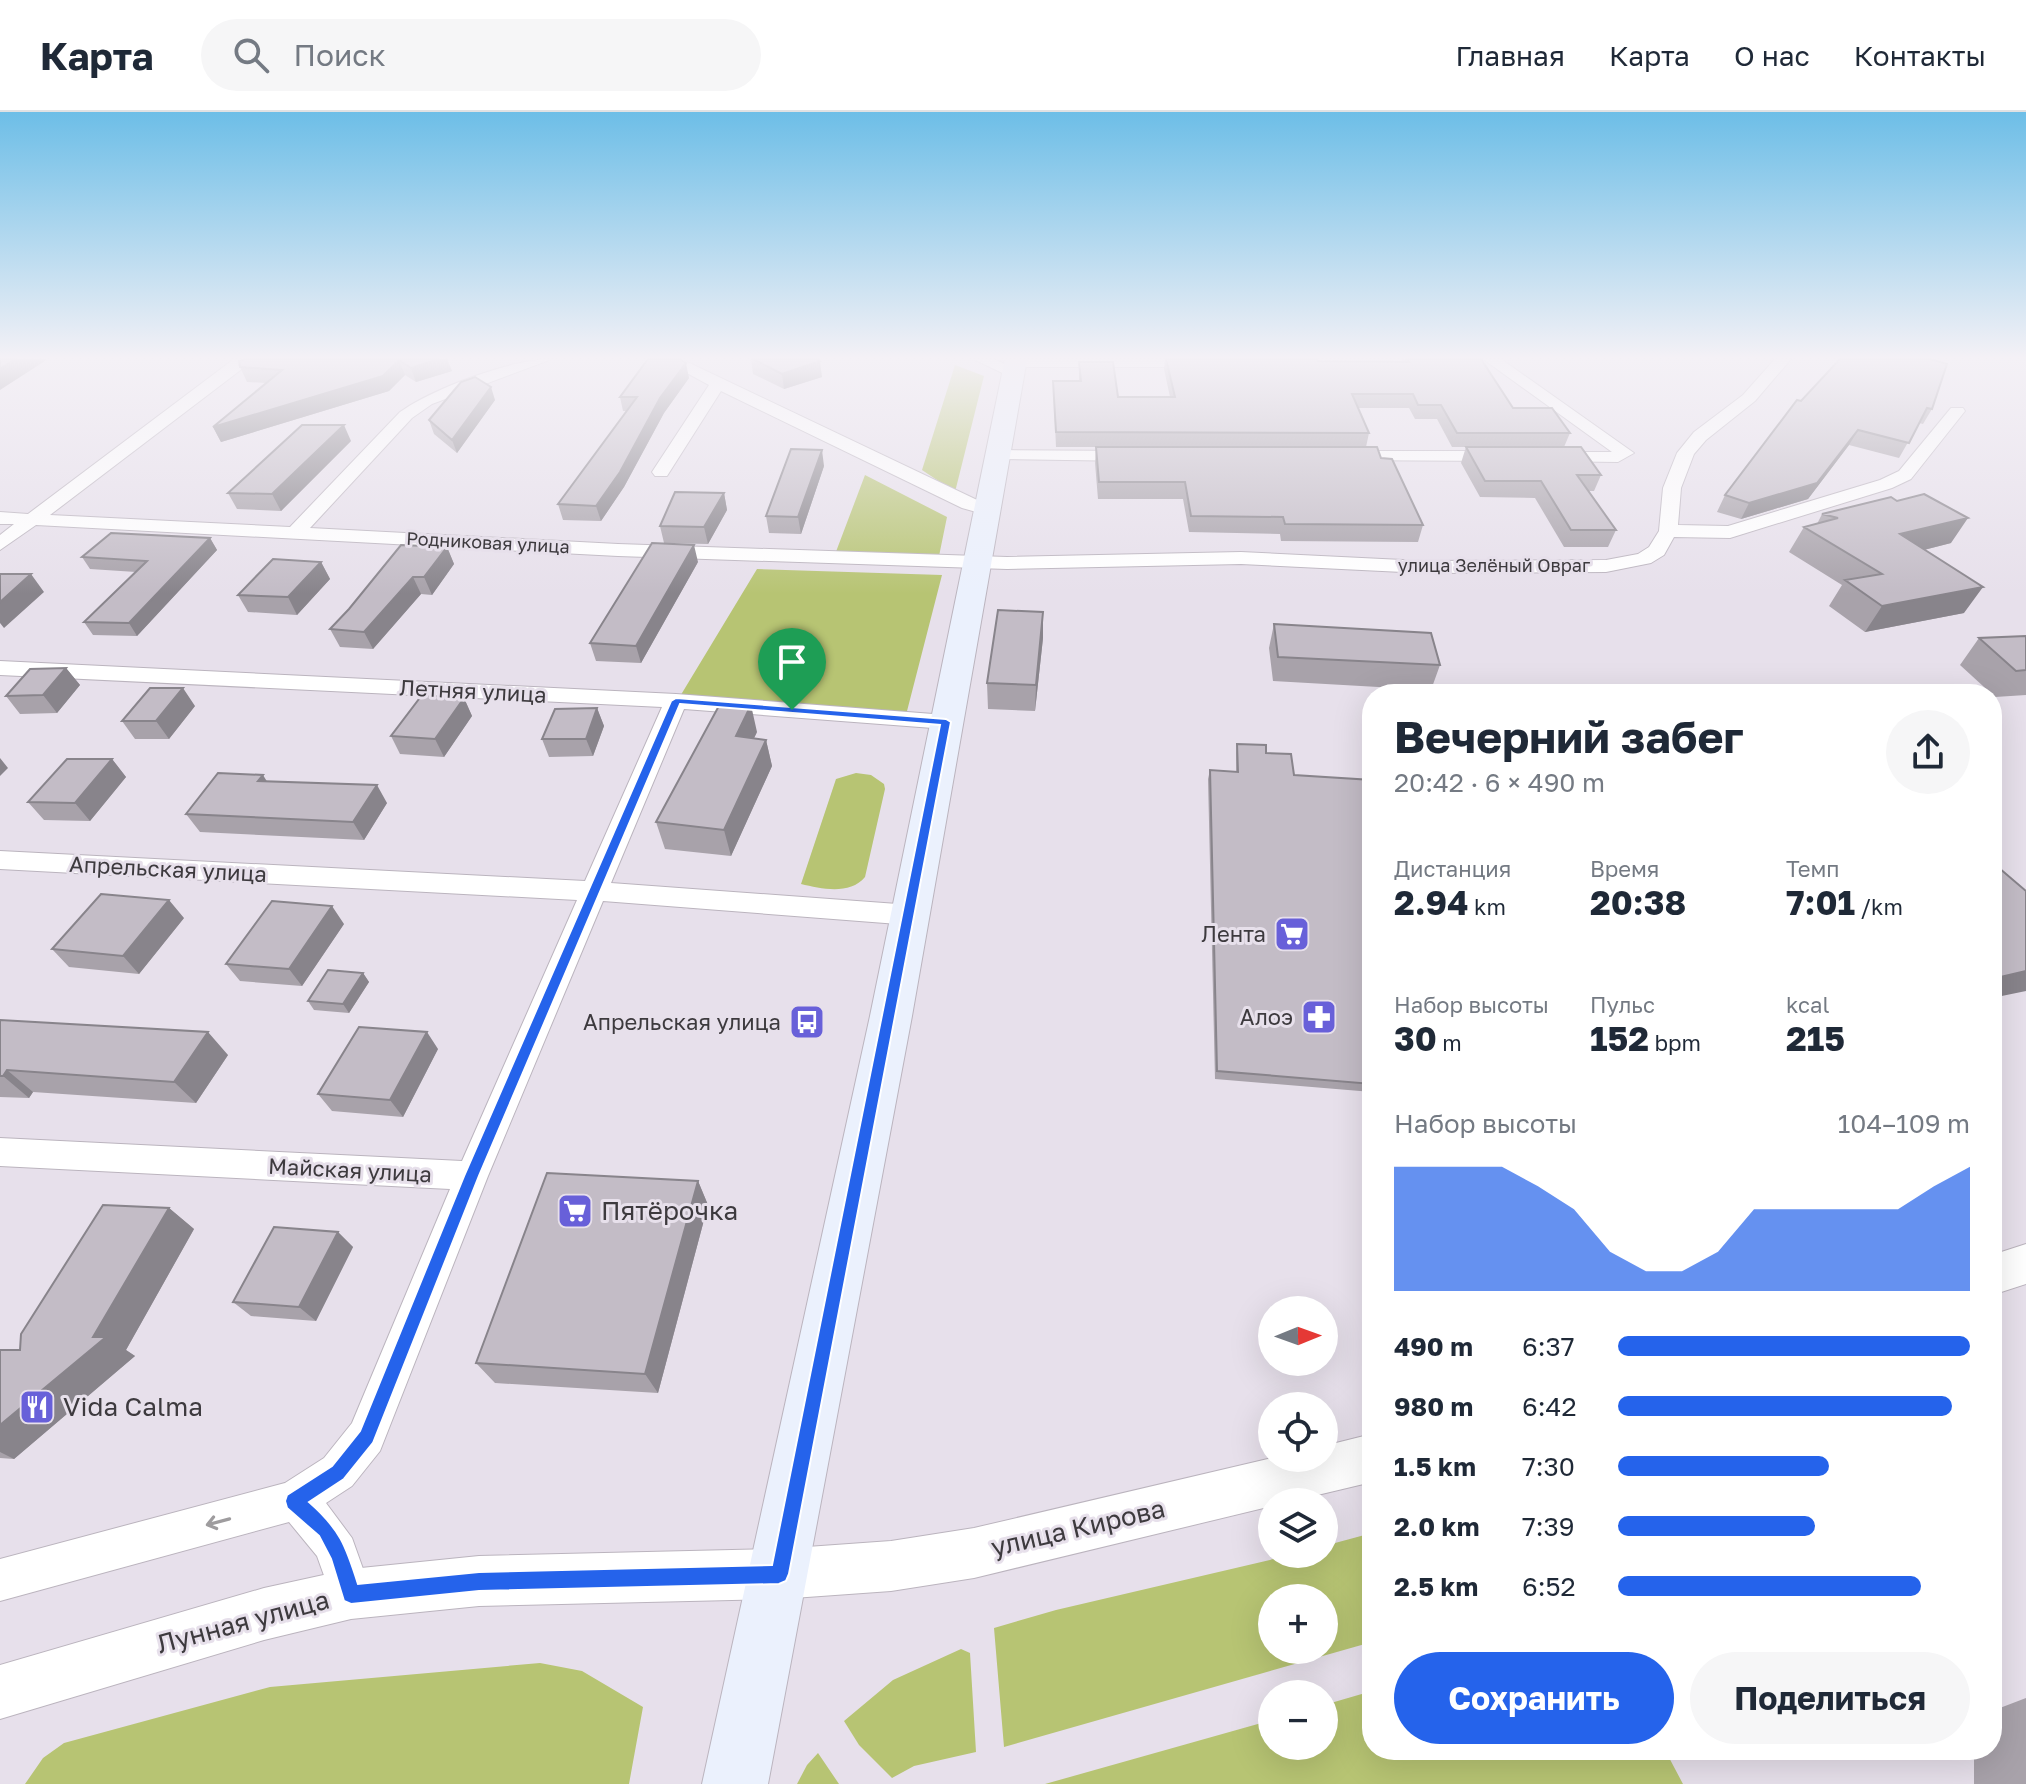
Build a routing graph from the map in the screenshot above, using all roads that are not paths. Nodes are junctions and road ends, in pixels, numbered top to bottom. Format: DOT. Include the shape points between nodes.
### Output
graph roads {
  1 [pos="141,437"];
  2 [pos="385,437"];
  3 [pos="684,437"];
  4 [pos="827,437"];
  5 [pos="1001,437"];
  6 [pos="1604,437"];
  7 [pos="1699,437"];
  8 [pos="1936,437"];
  9 [pos="998,455"];
  10 [pos="1154,456"];
  11 [pos="1327,456"];
  12 [pos="661,472"];
  13 [pos="987,509"];
  14 [pos="0,518"];
  15 [pos="31,520"];
  16 [pos="1668,531"];
  17 [pos="295,533"];
  18 [pos="0,544"];
  19 [pos="976,562"];
  20 [pos="0,668"];
  21 [pos="676,701"];
  22 [pos="946,722"];
  23 [pos="0,860"];
  24 [pos="595,891"];
  25 [pos="911,915"];
  26 [pos="0,1152"];
  27 [pos="472,1176"];
  28 [pos="2026,1264"];
  29 [pos="2002,1272"];
  30 [pos="1362,1460"];
  31 [pos="294,1501"];
  32 [pos="779,1574"];
  33 [pos="0,1580"];
  34 [pos="351,1594"];
  35 [pos="0,1692"];
  36 [pos="735,1784"];
  1 -- 15 [label="street"];
  2 -- 17 [label="street"];
  3 -- 12 [label="street"];
  4 -- 13 [label="street"];
  5 -- 9 [label="main road"];
  6 -- 11 [label="street" via="1625,455"];
  7 -- 16 [label="street" via="1686,453 1672,488"];
  8 -- 16 [label="street" via="1905,475 1886,484 1730,532"];
  9 -- 10 [label="street"];
  9 -- 13 [label="main road"];
  13 -- 19 [label="main road"];
  14 -- 15 [label="street, Родниковая улица"];
  15 -- 17 [label="street, Родниковая улица"];
  15 -- 18 [label="street"];
  16 -- 19 [label="street, улица Зелёный Овраг" via="1657,551 1644,559 1590,567 1241,558"];
  17 -- 19 [label="street, Родниковая улица"];
  19 -- 22 [label="main road"];
  20 -- 21 [label="street, Летняя улица"];
  21 -- 22 [label="street, Летняя улица"];
  21 -- 24 [label="street"];
  22 -- 25 [label="main road"];
  23 -- 24 [label="street, Апрельская улица"];
  24 -- 25 [label="street, Апрельская улица"];
  24 -- 27 [label="street"];
  25 -- 32 [label="main road"];
  26 -- 27 [label="street, Майская улица"];
  27 -- 31 [label="street" via="366,1437 338,1472"];
  28 -- 29 [label="street"];
  30 -- 32 [label="street, улица Кирова" via="974,1553 891,1566"];
  31 -- 33 [label="street, one-way"];
  31 -- 34 [label="street" via="326,1529"];
  32 -- 34 [label="street, Лунная улица" via="494,1580"];
  32 -- 36 [label="main road"];
  34 -- 35 [label="street, Лунная улица" via="264,1614"];
}
